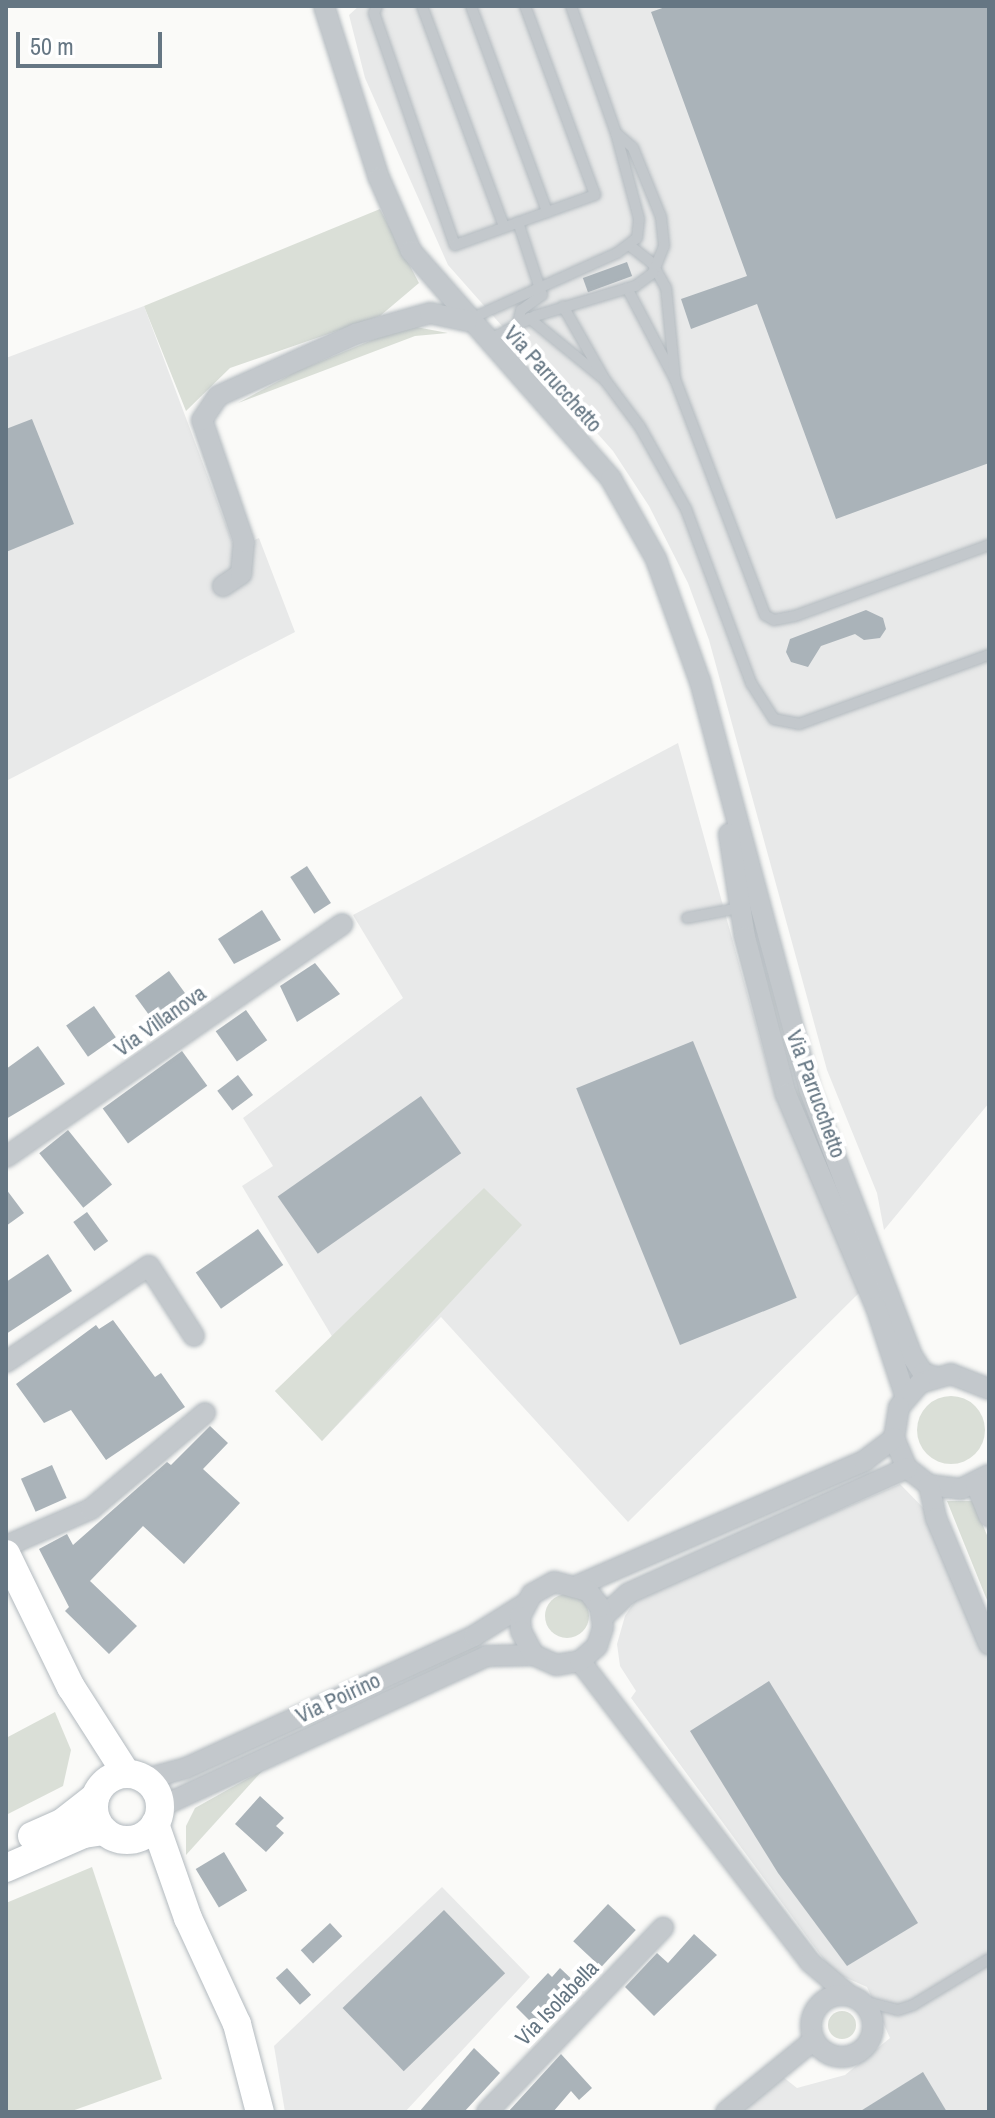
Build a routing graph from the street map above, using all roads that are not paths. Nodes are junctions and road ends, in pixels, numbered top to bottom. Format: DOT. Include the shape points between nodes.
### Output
graph roads {
  1 [pos="324,6"];
  2 [pos="377,6"];
  3 [pos="422,6"];
  4 [pos="471,6"];
  5 [pos="525,6"];
  6 [pos="571,6"];
  7 [pos="616,133"];
  8 [pos="547,212"];
  9 [pos="518,222"];
  10 [pos="504,227"];
  11 [pos="630,246"];
  12 [pos="655,269"];
  13 [pos="540,285"];
  14 [pos="627,288"];
  15 [pos="563,306"];
  16 [pos="467,321"];
  17 [pos="524,321"];
  18 [pos="486,341"];
  19 [pos="675,379"];
  20 [pos="605,380"];
  21 [pos="989,545"];
  22 [pos="223,586"];
  23 [pos="989,655"];
  24 [pos="726,794"];
  25 [pos="741,907"];
  26 [pos="687,918"];
  27 [pos="342,924"];
  28 [pos="787,1008"];
  29 [pos="6,1157"];
  30 [pos="194,1336"];
  31 [pos="6,1362"];
  32 [pos="935,1377"];
  33 [pos="989,1389"];
  34 [pos="906,1398"];
  35 [pos="205,1413"];
  36 [pos="894,1438"];
  37 [pos="907,1468"];
  38 [pos="982,1480"];
  39 [pos="929,1485"];
  40 [pos="989,1516"];
  41 [pos="6,1546"];
  42 [pos="6,1554"];
  43 [pos="579,1585"];
  44 [pos="525,1604"];
  45 [pos="603,1617"];
  46 [pos="989,1644"];
  47 [pos="534,1655"];
  48 [pos="580,1661"];
  49 [pos="71,1687"];
  50 [pos="136,1776"];
  51 [pos="97,1792"];
  52 [pos="158,1815"];
  53 [pos="117,1835"];
  54 [pos="6,1847"];
  55 [pos="6,1868"];
  56 [pos="188,1918"];
  57 [pos="663,1928"];
  58 [pos="989,1959"];
  59 [pos="810,1962"];
  60 [pos="855,1998"];
  61 [pos="815,2010"];
  62 [pos="814,2040"];
  63 [pos="260,2112"];
  64 [pos="487,2112"];
  65 [pos="726,2112"];
  1 -- 16 [label="street, Via Parrucchetto" via="379,178 411,251"];
  2 -- 10 [label="lane" via="374,13 455,245"];
  3 -- 10 [label="lane"];
  4 -- 8 [label="lane"];
  5 -- 8 [label="lane" via="595,195"];
  6 -- 7 [label="lane"];
  7 -- 11 [label="lane" via="639,219 637,238"];
  7 -- 12 [label="lane" via="633,148 661,217 664,246"];
  8 -- 9 [label="lane"];
  9 -- 10 [label="lane"];
  9 -- 13 [label="lane"];
  11 -- 12 [label="lane"];
  11 -- 13 [label="lane"];
  12 -- 14 [label="lane" via="647,280"];
  12 -- 19 [label="lane" via="671,309"];
  13 -- 16 [label="lane"];
  13 -- 17 [label="lane" via="540,300 521,310"];
  14 -- 15 [label="lane"];
  14 -- 19 [label="lane"];
  15 -- 17 [label="lane"];
  15 -- 20 [label="lane"];
  16 -- 18 [label="street, Via Parrucchetto"];
  16 -- 22 [label="street" via="430,313 355,334 218,396 202,420 244,542 241,574"];
  17 -- 18 [label="lane"];
  17 -- 20 [label="lane"];
  18 -- 24 [label="street, Via Parrucchetto" via="611,479 631,510 683,628"];
  19 -- 21 [label="lane" via="765,615 774,620"];
  20 -- 23 [label="lane" via="640,427 686,509 751,683 774,719 799,724"];
  24 -- 25 [label="street, Via Parrucchetto"];
  24 -- 28 [label="street, Via Parrucchetto"];
  25 -- 26 [label="lane"];
  25 -- 28 [label="lane" via="752,909 777,992"];
  25 -- 34 [label="street, Via Parrucchetto" via="786,1094 876,1307"];
  27 -- 29 [label="street, Via Villanova"];
  28 -- 32 [label="street, Via Parrucchetto" via="809,1089 870,1255 918,1368"];
  30 -- 31 [label="street" via="149,1266"];
  32 -- 33 [label="street" via="967,1376"];
  32 -- 34 [label="street"];
  34 -- 36 [label="street"];
  35 -- 41 [label="street" via="91,1509"];
  36 -- 37 [label="street"];
  36 -- 43 [label="street" via="864,1461"];
  37 -- 39 [label="street"];
  37 -- 45 [label="street" via="629,1593"];
  38 -- 39 [label="street" via="945,1489"];
  38 -- 40 [label="street"];
  39 -- 46 [label="street" via="936,1518"];
  42 -- 49 [label="main road"];
  43 -- 44 [label="street" via="554,1582"];
  43 -- 45 [label="street" via="595,1598"];
  44 -- 47 [label="street" via="521,1631"];
  44 -- 50 [label="street, Via Poirino" via="474,1636 186,1768"];
  45 -- 48 [label="street" via="597,1646"];
  47 -- 48 [label="street" via="556,1665"];
  47 -- 52 [label="street, Via Poirino" via="487,1656"];
  48 -- 59 [label="street"];
  49 -- 50 [label="main road"];
  49 -- 51 [label="main road"];
  50 -- 51 [label="main road"];
  50 -- 52 [label="main road"];
  51 -- 53 [label="main road" via="95,1815"];
  51 -- 54 [label="main road" via="63,1822"];
  52 -- 53 [label="main road"];
  52 -- 56 [label="main road"];
  53 -- 55 [label="main road" via="84,1834"];
  53 -- 56 [label="main road"];
  56 -- 63 [label="main road" via="237,2024"];
  57 -- 64 [label="street, Via Isolabella"];
  58 -- 60 [label="lane" via="898,2010"];
  59 -- 60 [label="street"];
  59 -- 61 [label="street"];
  60 -- 61 [label="street" via="831,1997"];
  60 -- 62 [label="street" via="873,2026 866,2045 839,2057"];
  61 -- 62 [label="street"];
  62 -- 65 [label="street"];
}
